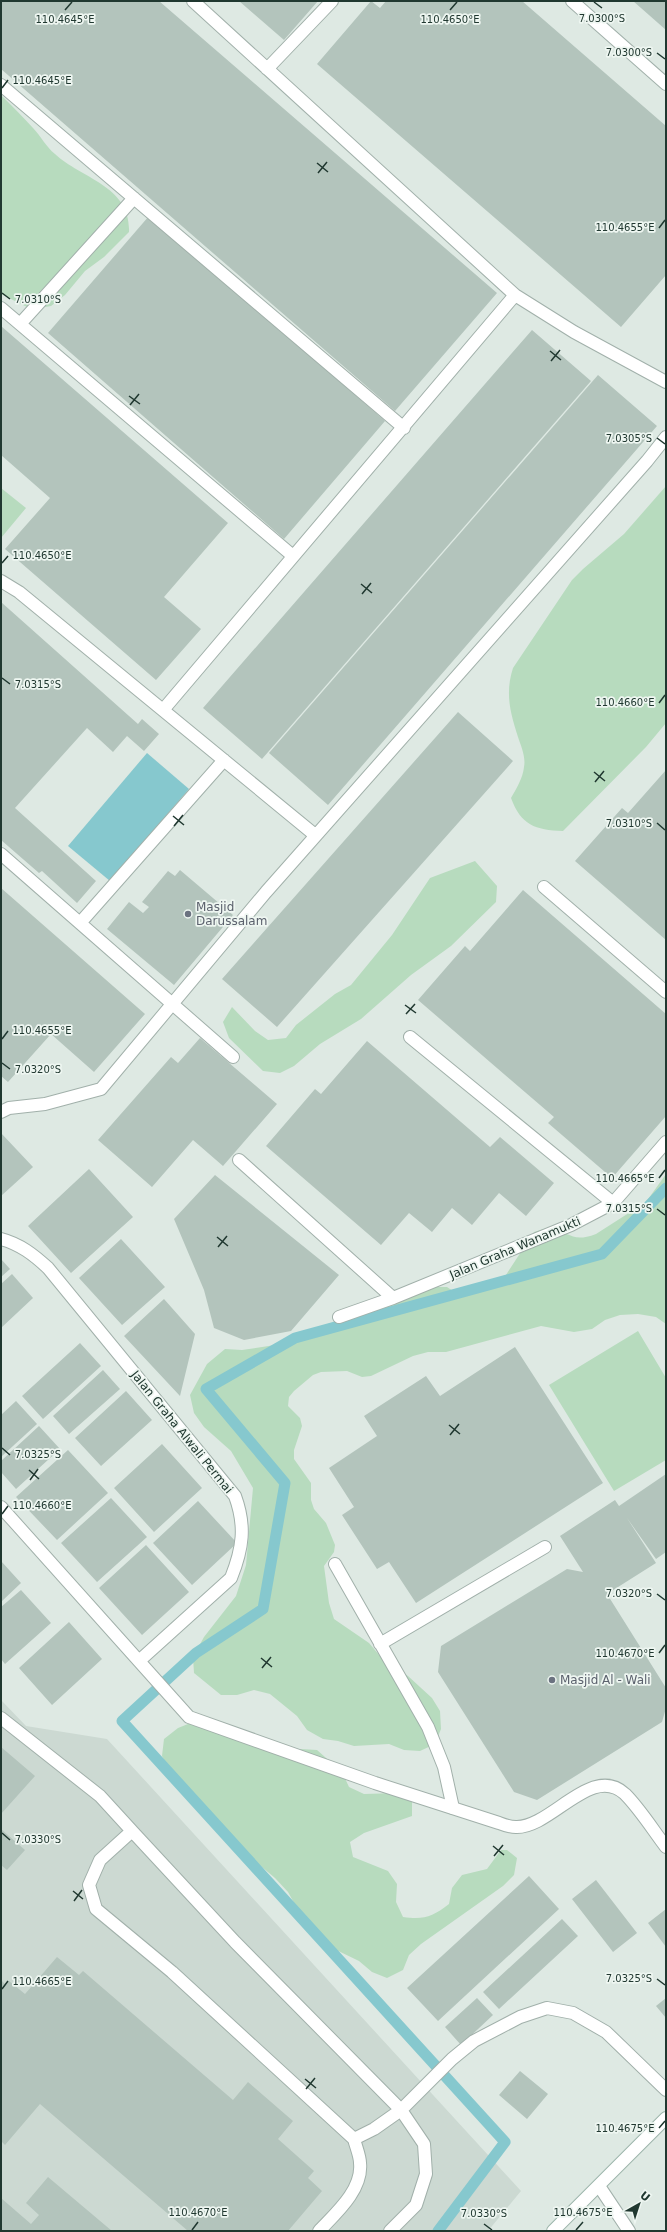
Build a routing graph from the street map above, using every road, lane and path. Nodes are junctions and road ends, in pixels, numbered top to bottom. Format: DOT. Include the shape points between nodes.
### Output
graph roads {
  1 [pos="193,1"];
  2 [pos="332,1"];
  3 [pos="572,1"];
  4 [pos="267,69"];
  5 [pos="666,84"];
  6 [pos="1,85"];
  7 [pos="134,198"];
  8 [pos="515,295"];
  9 [pos="1,308"];
  10 [pos="20,324"];
  11 [pos="666,382"];
  12 [pos="404,428"];
  13 [pos="666,437"];
  14 [pos="293,556"];
  15 [pos="1,581"];
  16 [pos="163,710"];
  17 [pos="224,760"];
  18 [pos="315,835"];
  19 [pos="1,854"];
  20 [pos="544,887"];
  21 [pos="80,924"];
  22 [pos="666,992"];
  23 [pos="171,1004"];
  24 [pos="410,1037"];
  25 [pos="233,1057"];
  26 [pos="1,1112"];
  27 [pos="666,1142"];
  28 [pos="239,1160"];
  29 [pos="613,1203"];
  30 [pos="1,1239"];
  31 [pos="393,1298"];
  32 [pos="339,1317"];
  33 [pos="1,1507"];
  34 [pos="545,1547"];
  35 [pos="335,1564"];
  36 [pos="380,1644"];
  37 [pos="139,1661"];
  38 [pos="1,1718"];
  39 [pos="453,1808"];
  40 [pos="132,1831"];
  41 [pos="666,1847"];
  42 [pos="666,2090"];
  43 [pos="401,2110"];
  44 [pos="666,2118"];
  45 [pos="354,2139"];
  46 [pos="599,2186"];
  47 [pos="319,2231"];
  48 [pos="390,2231"];
  49 [pos="553,2231"];
  50 [pos="629,2231"];
  1 -- 4 [label="street"];
  2 -- 4 [label="street"];
  3 -- 5 [label="street"];
  4 -- 8 [label="street"];
  6 -- 7 [label="street"];
  7 -- 10 [label="street"];
  7 -- 12 [label="street"];
  8 -- 11 [label="street" via="574,332"];
  8 -- 12 [label="street"];
  9 -- 10 [label="street"];
  10 -- 14 [label="street"];
  12 -- 14 [label="street"];
  13 -- 18 [label="street"];
  14 -- 16 [label="street"];
  15 -- 16 [label="street" via="19,592"];
  16 -- 17 [label="street"];
  17 -- 18 [label="street"];
  17 -- 21 [label="street"];
  18 -- 23 [label="street"];
  19 -- 21 [label="street"];
  20 -- 22 [label="street"];
  21 -- 23 [label="street"];
  23 -- 25 [label="street"];
  23 -- 26 [label="street" via="101,1089 45,1104 8,1108"];
  24 -- 29 [label="street"];
  27 -- 29 [label="street, Jalan Graha Wanamukti"];
  28 -- 31 [label="street"];
  29 -- 31 [label="street, Jalan Graha Wanamukti" via="571,1225"];
  30 -- 37 [label="street, Jalan Graha Alwali Permai" via="13,1242 33,1254 48,1268 234,1496 241,1514 242,1536 238,1560 231,1578"];
  31 -- 32 [label="street, Jalan Graha Wanamukti"];
  33 -- 37 [label="street"];
  34 -- 36 [label="street"];
  35 -- 36 [label="street"];
  36 -- 39 [label="street" via="428,1727 444,1767"];
  37 -- 39 [label="street" via="189,1717"];
  38 -- 40 [label="street" via="100,1796"];
  39 -- 41 [label="street" via="517,1828 534,1823 596,1786 610,1785 624,1794"];
  40 -- 43 [label="street" via="235,1942"];
  40 -- 45 [label="street" via="100,1860 89,1885 96,1909 172,1972"];
  42 -- 43 [label="street" via="606,2032 573,2013 547,2008 495,2028 474,2040"];
  43 -- 45 [label="street"];
  43 -- 48 [label="street" via="424,2144 426,2174 416,2205"];
  44 -- 46 [label="street"];
  45 -- 47 [label="street" via="361,2164 357,2184 341,2208"];
  46 -- 49 [label="street"];
  46 -- 50 [label="street"];
}
